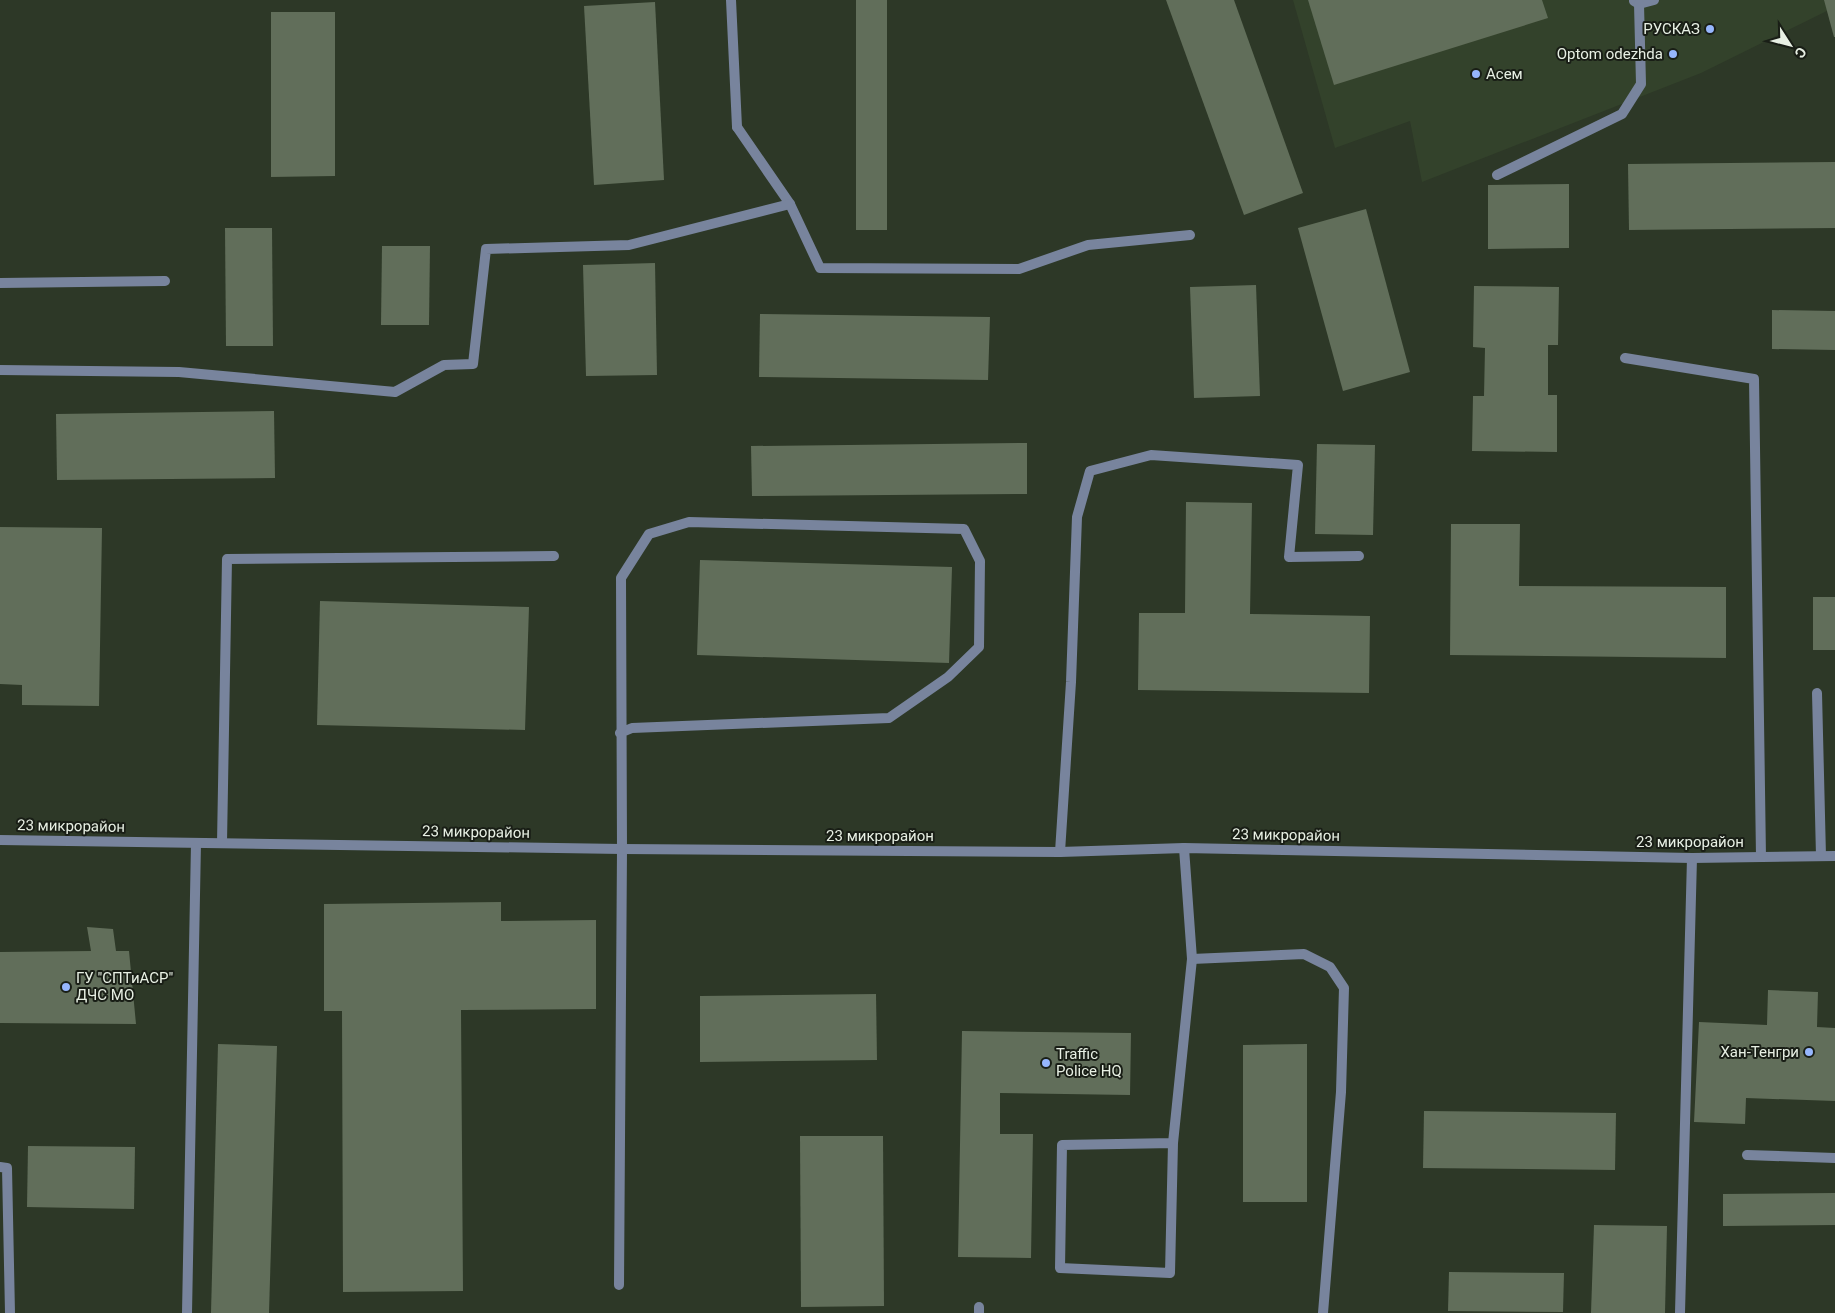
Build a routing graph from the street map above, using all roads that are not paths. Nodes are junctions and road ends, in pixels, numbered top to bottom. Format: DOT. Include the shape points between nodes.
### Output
graph roads {
  1 [pos="731,0"];
  2 [pos="1654,0"];
  3 [pos="1636,2"];
  4 [pos="1497,176"];
  5 [pos="790,204"];
  6 [pos="1190,235"];
  7 [pos="165,281"];
  8 [pos="0,283"];
  9 [pos="1625,358"];
  10 [pos="0,370"];
  11 [pos="554,556"];
  12 [pos="1359,556"];
  13 [pos="1818,693"];
  14 [pos="620,733"];
  15 [pos="0,840"];
  16 [pos="196,843"];
  17 [pos="222,843"];
  18 [pos="1184,848"];
  19 [pos="622,849"];
  20 [pos="1060,852"];
  21 [pos="1821,856"];
  22 [pos="1835,856"];
  23 [pos="1761,857"];
  24 [pos="1692,858"];
  25 [pos="1192,959"];
  26 [pos="1173,1143"];
  27 [pos="1747,1155"];
  28 [pos="1835,1158"];
  29 [pos="0,1167"];
  30 [pos="619,1285"];
  31 [pos="10,1313"];
  32 [pos="187,1313"];
  33 [pos="1323,1313"];
  34 [pos="1680,1313"];
  1 -- 5 [label="street" via="737,127"];
  2 -- 3 [label="street"];
  3 -- 4 [label="street" via="1640,84 1622,114"];
  5 -- 6 [label="street" via="820,268 1019,269 1088,245"];
  5 -- 10 [label="street" via="629,245 486,250 473,364 444,365 396,392 179,372"];
  7 -- 8 [label="street"];
  9 -- 23 [label="street" via="1754,379"];
  11 -- 17 [label="street" via="227,560"];
  12 -- 20 [label="street" via="1289,557 1298,466 1151,455 1090,471 1078,518"];
  13 -- 21 [label="street"];
  14 -- 14 [label="street" via="632,728 889,718 948,677 979,647 980,561 964,530 690,522 649,534 621,578"];
  14 -- 19 [label="street"];
  15 -- 16 [label="street, 23 микрорайон"];
  16 -- 17 [label="street, 23 микрорайон"];
  16 -- 32 [label="street"];
  17 -- 19 [label="street, 23 микрорайон"];
  18 -- 20 [label="street, 23 микрорайон"];
  18 -- 24 [label="street, 23 микрорайон"];
  18 -- 25 [label="street"];
  19 -- 20 [label="street, 23 микрорайон"];
  19 -- 30 [label="street"];
  21 -- 22 [label="street, 23 микрорайон"];
  21 -- 23 [label="street, 23 микрорайон"];
  23 -- 24 [label="street, 23 микрорайон"];
  24 -- 34 [label="street"];
  25 -- 26 [label="street"];
  25 -- 33 [label="street" via="1304,954 1330,967 1344,988 1341,1092"];
  26 -- 26 [label="street" via="1170,1273 1060,1268 1062,1145"];
  27 -- 28 [label="street"];
  29 -- 31 [label="street" via="7,1168"];
}
